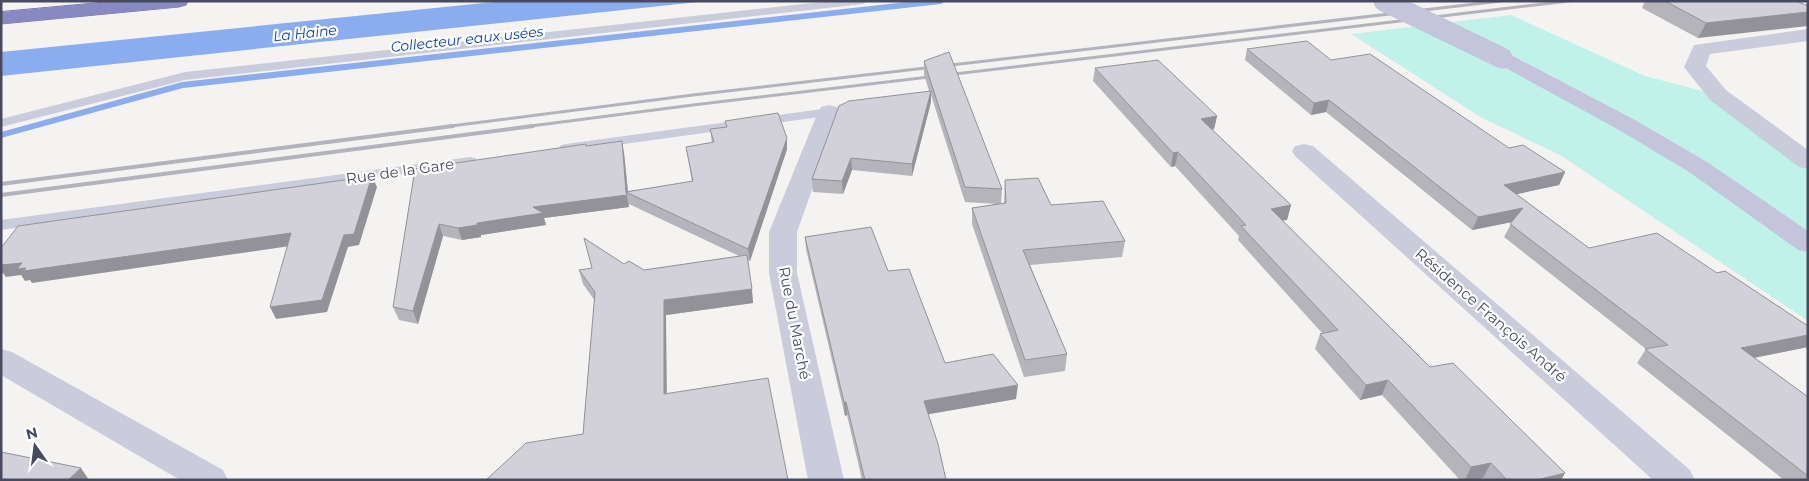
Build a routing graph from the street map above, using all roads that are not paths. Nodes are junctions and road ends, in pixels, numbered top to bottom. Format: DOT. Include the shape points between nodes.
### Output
graph roads {
  1 [pos="179,1"];
  2 [pos="863,1"];
  3 [pos="1384,1"];
  4 [pos="1,18"];
  5 [pos="1808,35"];
  6 [pos="829,112"];
  7 [pos="1,122"];
  8 [pos="553,150"];
  9 [pos="1304,151"];
  10 [pos="484,160"];
  11 [pos="1808,162"];
  12 [pos="1,225"];
  13 [pos="1808,244"];
  14 [pos="1,360"];
  15 [pos="210,480"];
  16 [pos="826,480"];
  17 [pos="1677,480"];
  1 -- 4 [label="highway"];
  2 -- 7 [label="lane" via="185,76"];
  3 -- 13 [label="street, bridge" via="1502,58 1627,125 1698,167"];
  5 -- 11 [label="street" via="1702,49 1695,68 1718,95"];
  6 -- 8 [label="lane"];
  6 -- 16 [label="street, Rue du Marché" via="783,232 783,273"];
  9 -- 17 [label="street, Résidence François André"];
  10 -- 12 [label="lane, Rue de la Gare"];
  14 -- 15 [label="street"];
}
